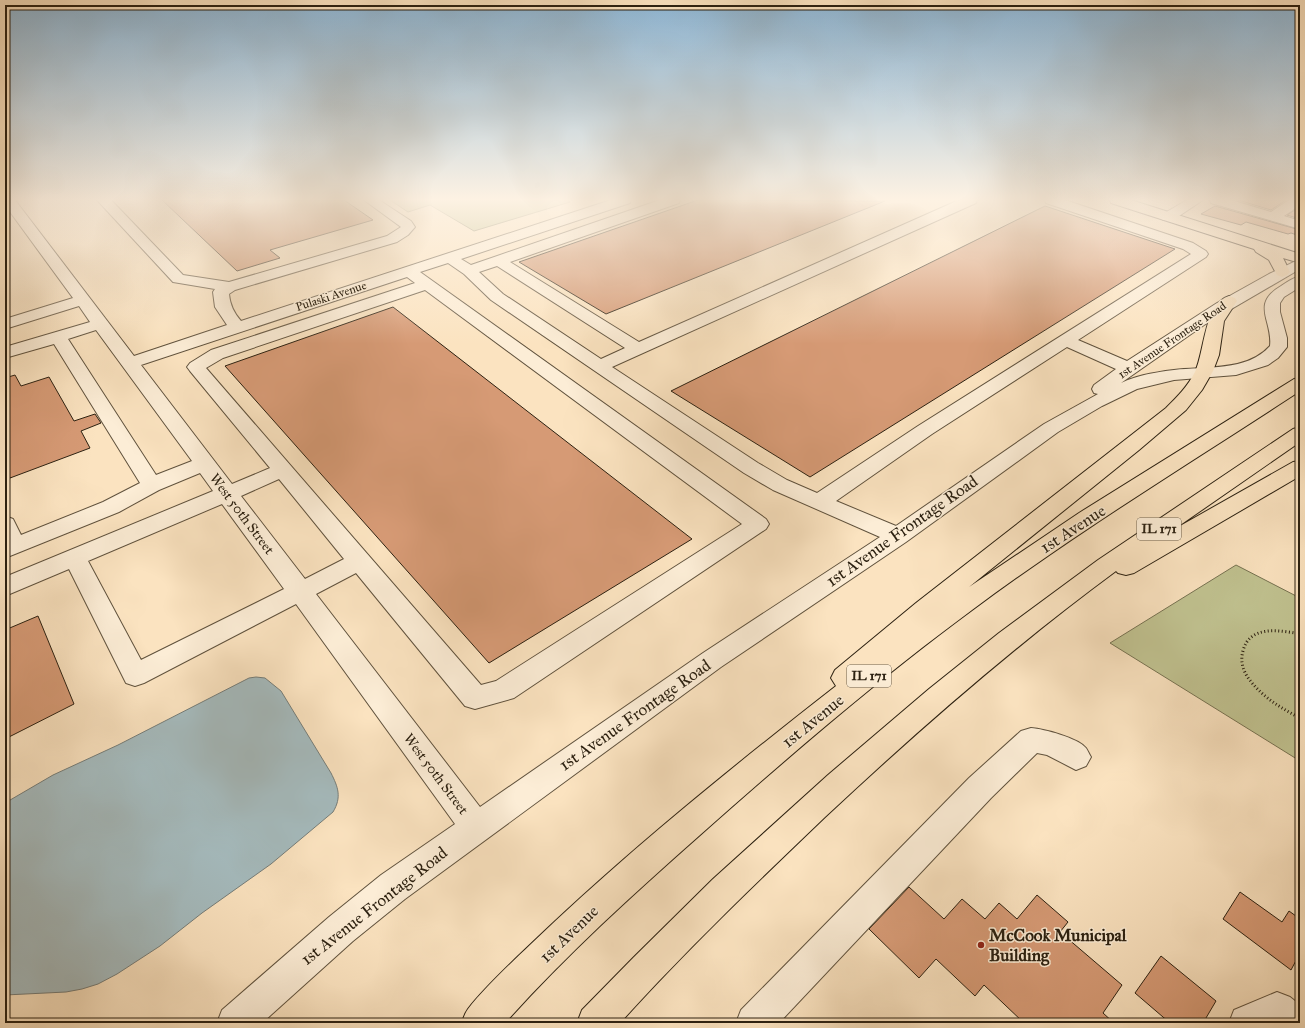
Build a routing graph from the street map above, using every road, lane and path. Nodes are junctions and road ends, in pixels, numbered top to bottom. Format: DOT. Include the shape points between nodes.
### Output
graph roads {
  1 [pos="42,248"];
  2 [pos="149,248"];
  3 [pos="362,248"];
  4 [pos="480,248"];
  5 [pos="536,248"];
  6 [pos="864,248"];
  7 [pos="1191,248"];
  8 [pos="1259,248"];
  9 [pos="1265,248"];
  10 [pos="450,258"];
  11 [pos="1300,259"];
  12 [pos="499,261"];
  13 [pos="1300,263"];
  14 [pos="409,271"];
  15 [pos="469,271"];
  16 [pos="1282,272"];
  17 [pos="1300,281"];
  18 [pos="427,284"];
  19 [pos="230,287"];
  20 [pos="82,300"];
  21 [pos="1229,301"];
  22 [pos="5,324"];
  23 [pos="100,324"];
  24 [pos="238,327"];
  25 [pos="58,337"];
  26 [pos="1065,340"];
  27 [pos="638,349"];
  28 [pos="5,353"];
  29 [pos="128,363"];
  30 [pos="599,366"];
  31 [pos="1128,368"];
  32 [pos="1203,374"];
  33 [pos="1300,383"];
  34 [pos="1051,428"];
  35 [pos="1300,433"];
  36 [pos="204,464"];
  37 [pos="1300,467"];
  38 [pos="283,470"];
  39 [pos="152,485"];
  40 [pos="227,495"];
  41 [pos="819,502"];
  42 [pos="5,524"];
  43 [pos="898,536"];
  44 [pos="10,548"];
  45 [pos="75,558"];
  46 [pos="360,561"];
  47 [pos="5,587"];
  48 [pos="300,592"];
  49 [pos="1022,630"];
  50 [pos="1300,634"];
  51 [pos="1300,718"];
  52 [pos="1076,757"];
  53 [pos="721,797"];
  54 [pos="476,827"];
  55 [pos="235,1023"];
  56 [pos="480,1023"];
  57 [pos="595,1023"];
  58 [pos="754,1023"];
  1 -- 20 [label="street, West 50th Street"];
  2 -- 19 [label="street" via="178,279"];
  3 -- 19 [label="street"];
  4 -- 10 [label="street, Pulaski Avenue"];
  5 -- 12 [label="street"];
  6 -- 27 [label="street"];
  7 -- 26 [label="street" via="1201,254"];
  8 -- 16 [label="main road" via="1275,257"];
  9 -- 11 [label="main road"];
  10 -- 14 [label="street, Pulaski Avenue"];
  10 -- 15 [label="street"];
  12 -- 15 [label="street"];
  12 -- 27 [label="street"];
  13 -- 16 [label="street, 1st Avenue Frontage Road"];
  14 -- 18 [label="street"];
  14 -- 24 [label="street, Pulaski Avenue"];
  15 -- 30 [label="street" via="497,297"];
  16 -- 21 [label="street, 1st Avenue Frontage Road"];
  17 -- 32 [label="street, 1st Avenue Frontage Road" via="1278,294 1272,303 1279,338 1278,347 1272,354 1249,367"];
  18 -- 38 [label="street" via="217,354 196,367"];
  18 -- 46 [label="street" via="758,524 504,690 475,698"];
  19 -- 24 [label="street" via="221,292 221,303 226,315"];
  20 -- 22 [label="street"];
  20 -- 23 [label="street, West 50th Street"];
  21 -- 31 [label="street, 1st Avenue Frontage Road"];
  21 -- 32 [label="main road" via="1219,312 1214,325 1210,355"];
  23 -- 25 [label="street"];
  23 -- 29 [label="street, West 50th Street"];
  24 -- 29 [label="street, Pulaski Avenue"];
  25 -- 28 [label="street"];
  25 -- 39 [label="street"];
  26 -- 31 [label="street"];
  26 -- 41 [label="street"];
  27 -- 30 [label="street"];
  29 -- 36 [label="street, West 50th Street"];
  30 -- 41 [label="street" via="751,468 780,485"];
  31 -- 34 [label="street, 1st Avenue Frontage Road"];
  32 -- 34 [label="street, 1st Avenue Frontage Road" via="1152,378 1131,385 1095,402"];
  32 -- 53 [label="main road" via="1189,396 1173,412 879,647 824,696"];
  33 -- 53 [label="main road, 1st Avenue / IL 171" via="1082,523 964,603 810,722"];
  34 -- 43 [label="street, 1st Avenue Frontage Road"];
  35 -- 49 [label="main road, IL 171" via="1078,586"];
  36 -- 39 [label="street"];
  36 -- 40 [label="street, West 50th Street"];
  37 -- 49 [label="main road" via="1076,596"];
  38 -- 40 [label="street"];
  38 -- 46 [label="street"];
  39 -- 44 [label="street" via="111,507"];
  40 -- 45 [label="street"];
  40 -- 48 [label="street, West 50th Street"];
  41 -- 43 [label="street"];
  42 -- 44 [label="street"];
  43 -- 54 [label="street, 1st Avenue Frontage Road" via="712,660"];
  45 -- 47 [label="street"];
  45 -- 48 [label="street" via="136,675"];
  46 -- 48 [label="street"];
  48 -- 54 [label="street, West 50th Street"];
  49 -- 57 [label="main road, IL 171" via="858,767 738,878 641,973"];
  50 -- 51 [label="path" via="1277,630 1262,631 1247,638 1242,647 1241,658 1244,670 1254,684 1284,710"];
  52 -- 58 [label="street" via="1047,742 1031,740 980,788"];
  53 -- 56 [label="main road, 1st Avenue / IL 171" via="579,923"];
  54 -- 55 [label="street, 1st Avenue Frontage Road" via="393,887 341,929"];
}
